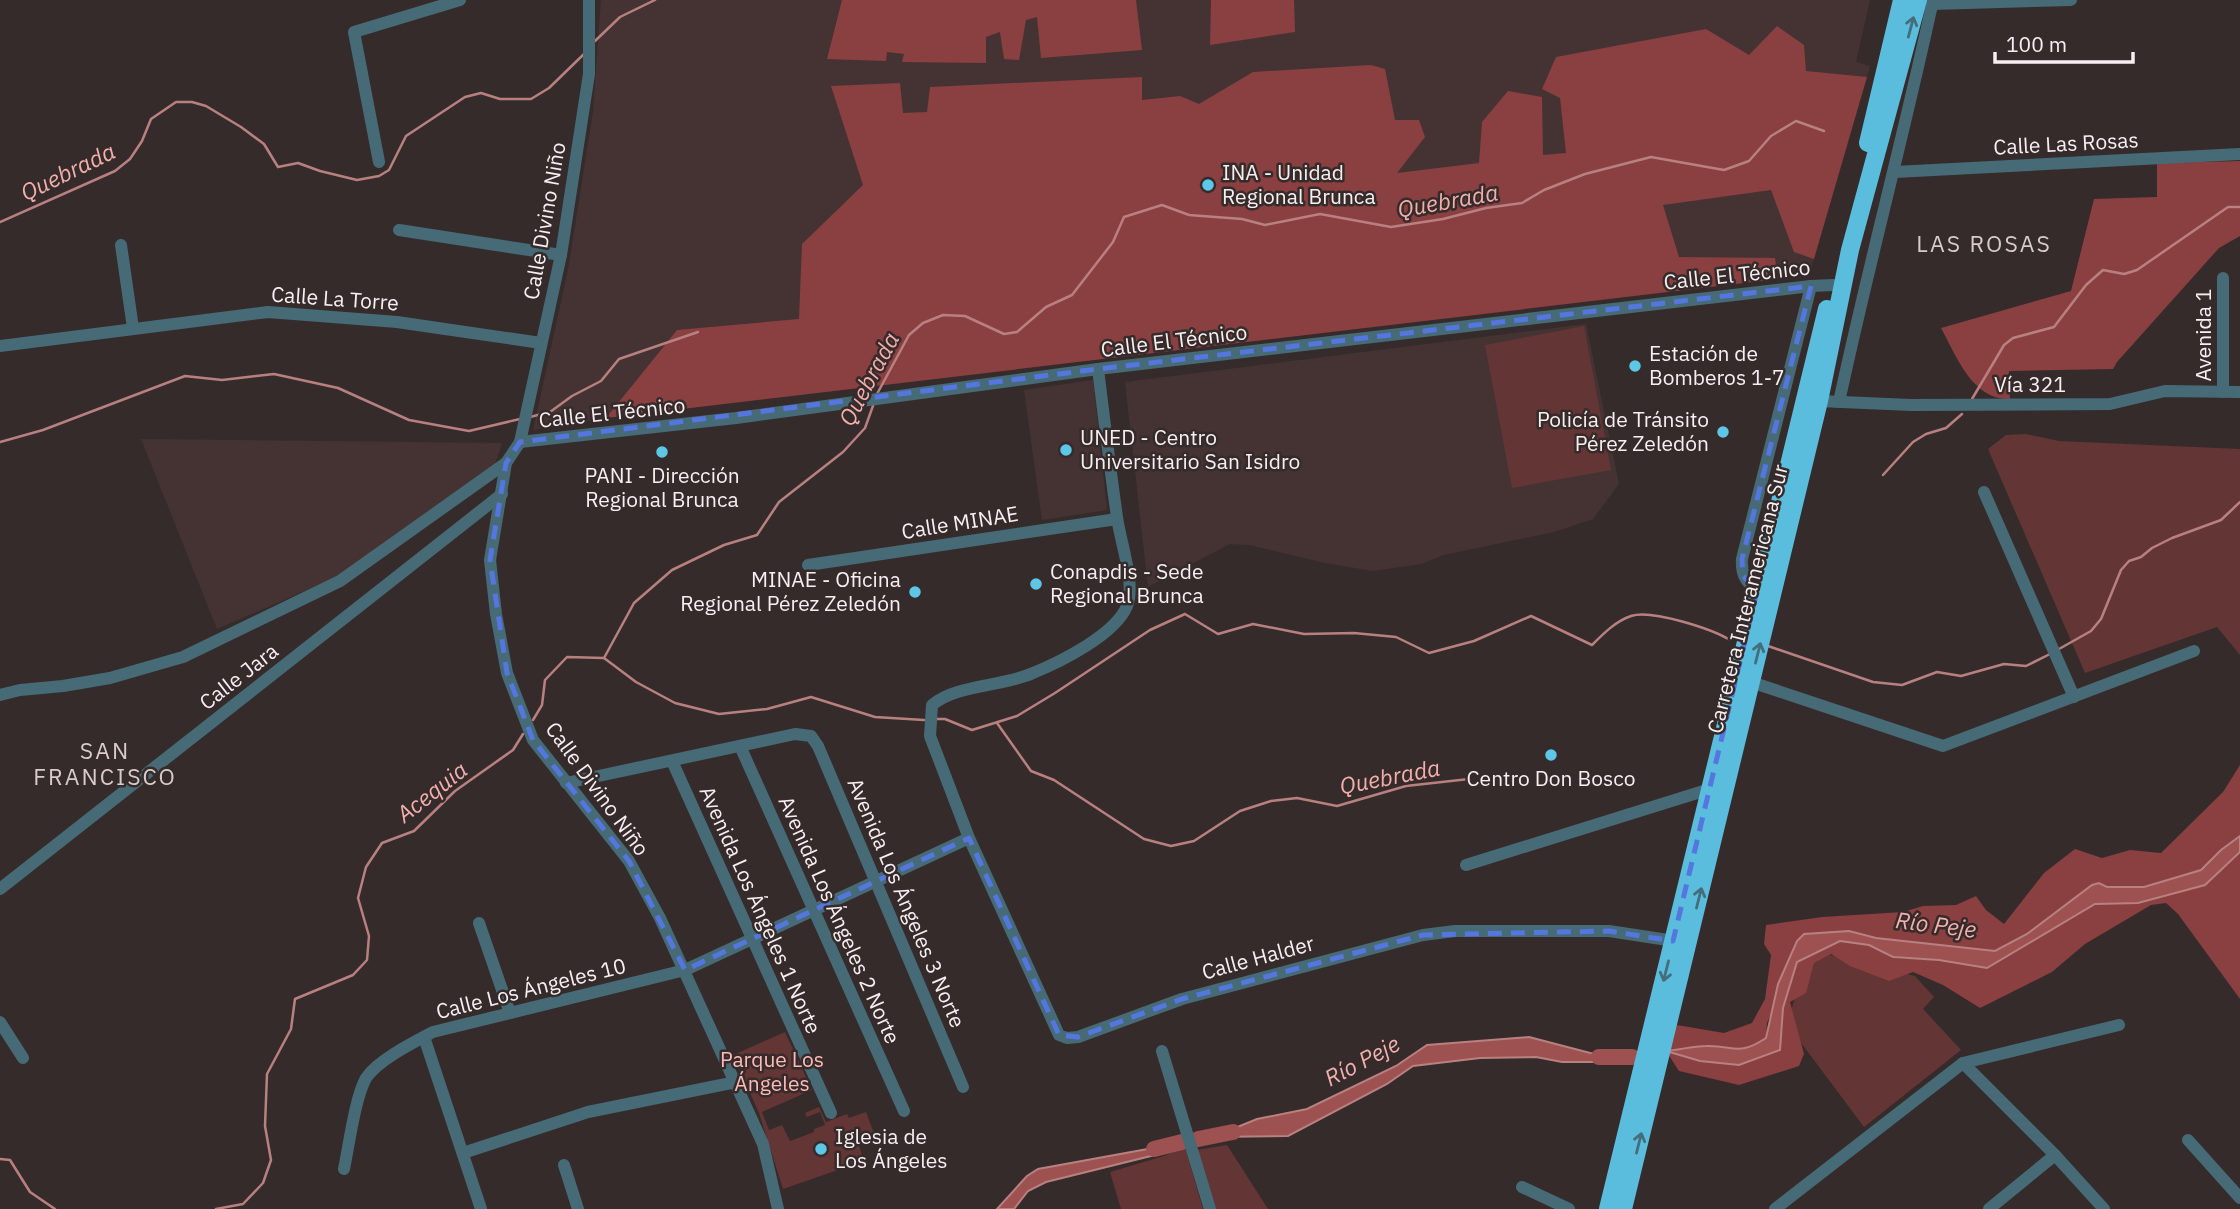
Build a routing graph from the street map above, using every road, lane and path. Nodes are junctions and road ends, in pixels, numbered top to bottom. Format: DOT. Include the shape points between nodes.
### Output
graph roads {
  1 [pos="460,0"];
  2 [pos="589,0"];
  3 [pos="1902,0"];
  4 [pos="2071,0"];
  5 [pos="1928,1"];
  6 [pos="1906,80"];
  7 [pos="2240,154"];
  8 [pos="379,162"];
  9 [pos="1895,172"];
  10 [pos="399,230"];
  11 [pos="121,245"];
  12 [pos="1850,250"];
  13 [pos="561,255"];
  14 [pos="2223,278"];
  15 [pos="1833,285"];
  16 [pos="1811,286"];
  17 [pos="133,328"];
  18 [pos="1827,337"];
  19 [pos="541,343"];
  20 [pos="0,345"];
  21 [pos="1098,369"];
  22 [pos="2223,392"];
  23 [pos="2240,392"];
  24 [pos="1819,401"];
  25 [pos="1839,402"];
  26 [pos="1794,441"];
  27 [pos="520,442"];
  28 [pos="506,463"];
  29 [pos="1984,492"];
  30 [pos="502,495"];
  31 [pos="1117,519"];
  32 [pos="808,565"];
  33 [pos="1757,591"];
  34 [pos="2194,651"];
  35 [pos="1751,682"];
  36 [pos="0,695"];
  37 [pos="2074,696"];
  38 [pos="740,746"];
  39 [pos="672,761"];
  40 [pos="566,783"];
  41 [pos="1710,789"];
  42 [pos="969,838"];
  43 [pos="1466,865"];
  44 [pos="874,882"];
  45 [pos="0,889"];
  46 [pos="813,910"];
  47 [pos="479,923"];
  48 [pos="751,939"];
  49 [pos="1680,942"];
  50 [pos="685,970"];
  51 [pos="510,1013"];
  52 [pos="0,1022"];
  53 [pos="2119,1025"];
  54 [pos="424,1037"];
  55 [pos="1162,1051"];
  56 [pos="23,1058"];
  57 [pos="1963,1063"];
  58 [pos="736,1082"];
  59 [pos="964,1087"];
  60 [pos="904,1111"];
  61 [pos="831,1113"];
  62 [pos="2188,1140"];
  63 [pos="463,1153"];
  64 [pos="2055,1155"];
  65 [pos="564,1165"];
  66 [pos="344,1169"];
  67 [pos="1522,1186"];
  68 [pos="2240,1198"];
  69 [pos="1611,1204"];
  70 [pos="481,1209"];
  71 [pos="578,1209"];
  72 [pos="778,1209"];
  73 [pos="1210,1209"];
  74 [pos="1569,1209"];
  75 [pos="1623,1209"];
  76 [pos="1775,1209"];
  77 [pos="1989,1209"];
  78 [pos="2104,1209"];
  1 -- 8 [label="street" via="354,33"];
  2 -- 13 [label="street, Calle Divino Niño" via="589,74"];
  3 -- 15 [label="highway, Carretera Interamericana Sur"];
  4 -- 5 [label="street"];
  5 -- 6 [label="highway, Carretera Interamericana Sur"];
  6 -- 9 [label="street"];
  6 -- 12 [label="highway, Carretera Interamericana Sur"];
  7 -- 9 [label="street, Calle Las Rosas"];
  9 -- 25 [label="street" via="1864,284"];
  10 -- 13 [label="street"];
  11 -- 17 [label="street"];
  12 -- 15 [label="highway"];
  12 -- 18 [label="highway, Carretera Interamericana Sur"];
  13 -- 19 [label="street, Calle Divino Niño"];
  14 -- 22 [label="street, Avenida 1"];
  15 -- 16 [label="street, Calle El Técnico"];
  15 -- 18 [label="highway, Carretera Interamericana Sur"];
  16 -- 21 [label="street, Calle El Técnico"];
  16 -- 33 [label="street" via="1742,559 1743,576"];
  17 -- 19 [label="street, Calle La Torre" via="268,312 397,322"];
  17 -- 20 [label="street, Calle La Torre"];
  18 -- 24 [label="highway, Carretera Interamericana Sur"];
  18 -- 26 [label="highway, Carretera Interamericana Sur"];
  19 -- 27 [label="street, Calle Divino Niño"];
  21 -- 27 [label="street, Calle El Técnico"];
  21 -- 31 [label="street, Calle Halder"];
  22 -- 23 [label="street, Vía 321"];
  22 -- 25 [label="street, Vía 321" via="2165,391 2110,404"];
  24 -- 25 [label="street, Vía 321"];
  24 -- 26 [label="highway" via="1810,404"];
  35 -- 24 [label="highway, Carretera Interamericana Sur, one-way"];
  26 -- 33 [label="highway, Carretera Interamericana Sur"];
  27 -- 28 [label="street, Calle Divino Niño"];
  28 -- 30 [label="street, Calle Divino Niño"];
  28 -- 36 [label="street" via="340,580 183,657 110,678"];
  29 -- 37 [label="street"];
  30 -- 40 [label="street, Calle Divino Niño" via="490,560 507,673 533,740"];
  30 -- 45 [label="street, Calle Jara"];
  31 -- 32 [label="street, Calle MINAE"];
  31 -- 42 [label="street, Calle Halder" via="1130,587 1129,603 1118,620 1090,643 1031,675 944,695 932,705 930,736"];
  33 -- 41 [label="highway, Carretera Interamericana Sur"];
  34 -- 37 [label="street"];
  35 -- 37 [label="street" via="1943,746"];
  49 -- 35 [label="highway, Carretera Interamericana Sur, one-way"];
  38 -- 39 [label="street"];
  38 -- 44 [label="street, Avenida Los Ángeles 3 Norte" via="795,733 811,736"];
  38 -- 46 [label="street, Avenida Los Ángeles 2 Norte"];
  39 -- 40 [label="street"];
  39 -- 48 [label="street, Avenida Los Ángeles 1 Norte"];
  40 -- 50 [label="street, Calle Divino Niño" via="629,861"];
  41 -- 43 [label="street"];
  41 -- 49 [label="highway, Carretera Interamericana Sur"];
  42 -- 44 [label="street, Calle Los Ángeles 10"];
  42 -- 49 [label="street, Calle Halder" via="1059,1035 1067,1038 1182,999 1423,935 1609,932"];
  44 -- 46 [label="street, Calle Los Ángeles 10"];
  44 -- 59 [label="street, Avenida Los Ángeles 3 Norte"];
  46 -- 48 [label="street, Calle Los Ángeles 10"];
  46 -- 60 [label="street, Avenida Los Ángeles 2 Norte"];
  47 -- 51 [label="street"];
  48 -- 50 [label="street, Calle Los Ángeles 10"];
  48 -- 61 [label="street, Avenida Los Ángeles 1 Norte"];
  49 -- 69 [label="highway, Carretera Interamericana Sur, one-way"];
  75 -- 49 [label="highway, Carretera Interamericana Sur, one-way"];
  50 -- 51 [label="street, Calle Los Ángeles 10"];
  50 -- 58 [label="street, Calle Divino Niño"];
  51 -- 54 [label="street, Calle Los Ángeles 10"];
  52 -- 56 [label="street"];
  53 -- 57 [label="street"];
  54 -- 63 [label="street"];
  54 -- 66 [label="street, Calle Los Ángeles 10" via="367,1077"];
  55 -- 73 [label="street"];
  57 -- 64 [label="street"];
  57 -- 76 [label="street"];
  58 -- 63 [label="street" via="588,1112"];
  58 -- 72 [label="street, Calle Divino Niño" via="763,1144"];
  62 -- 68 [label="street"];
  63 -- 70 [label="street"];
  64 -- 77 [label="street"];
  64 -- 78 [label="street"];
  65 -- 71 [label="street"];
  67 -- 74 [label="street"];
}
